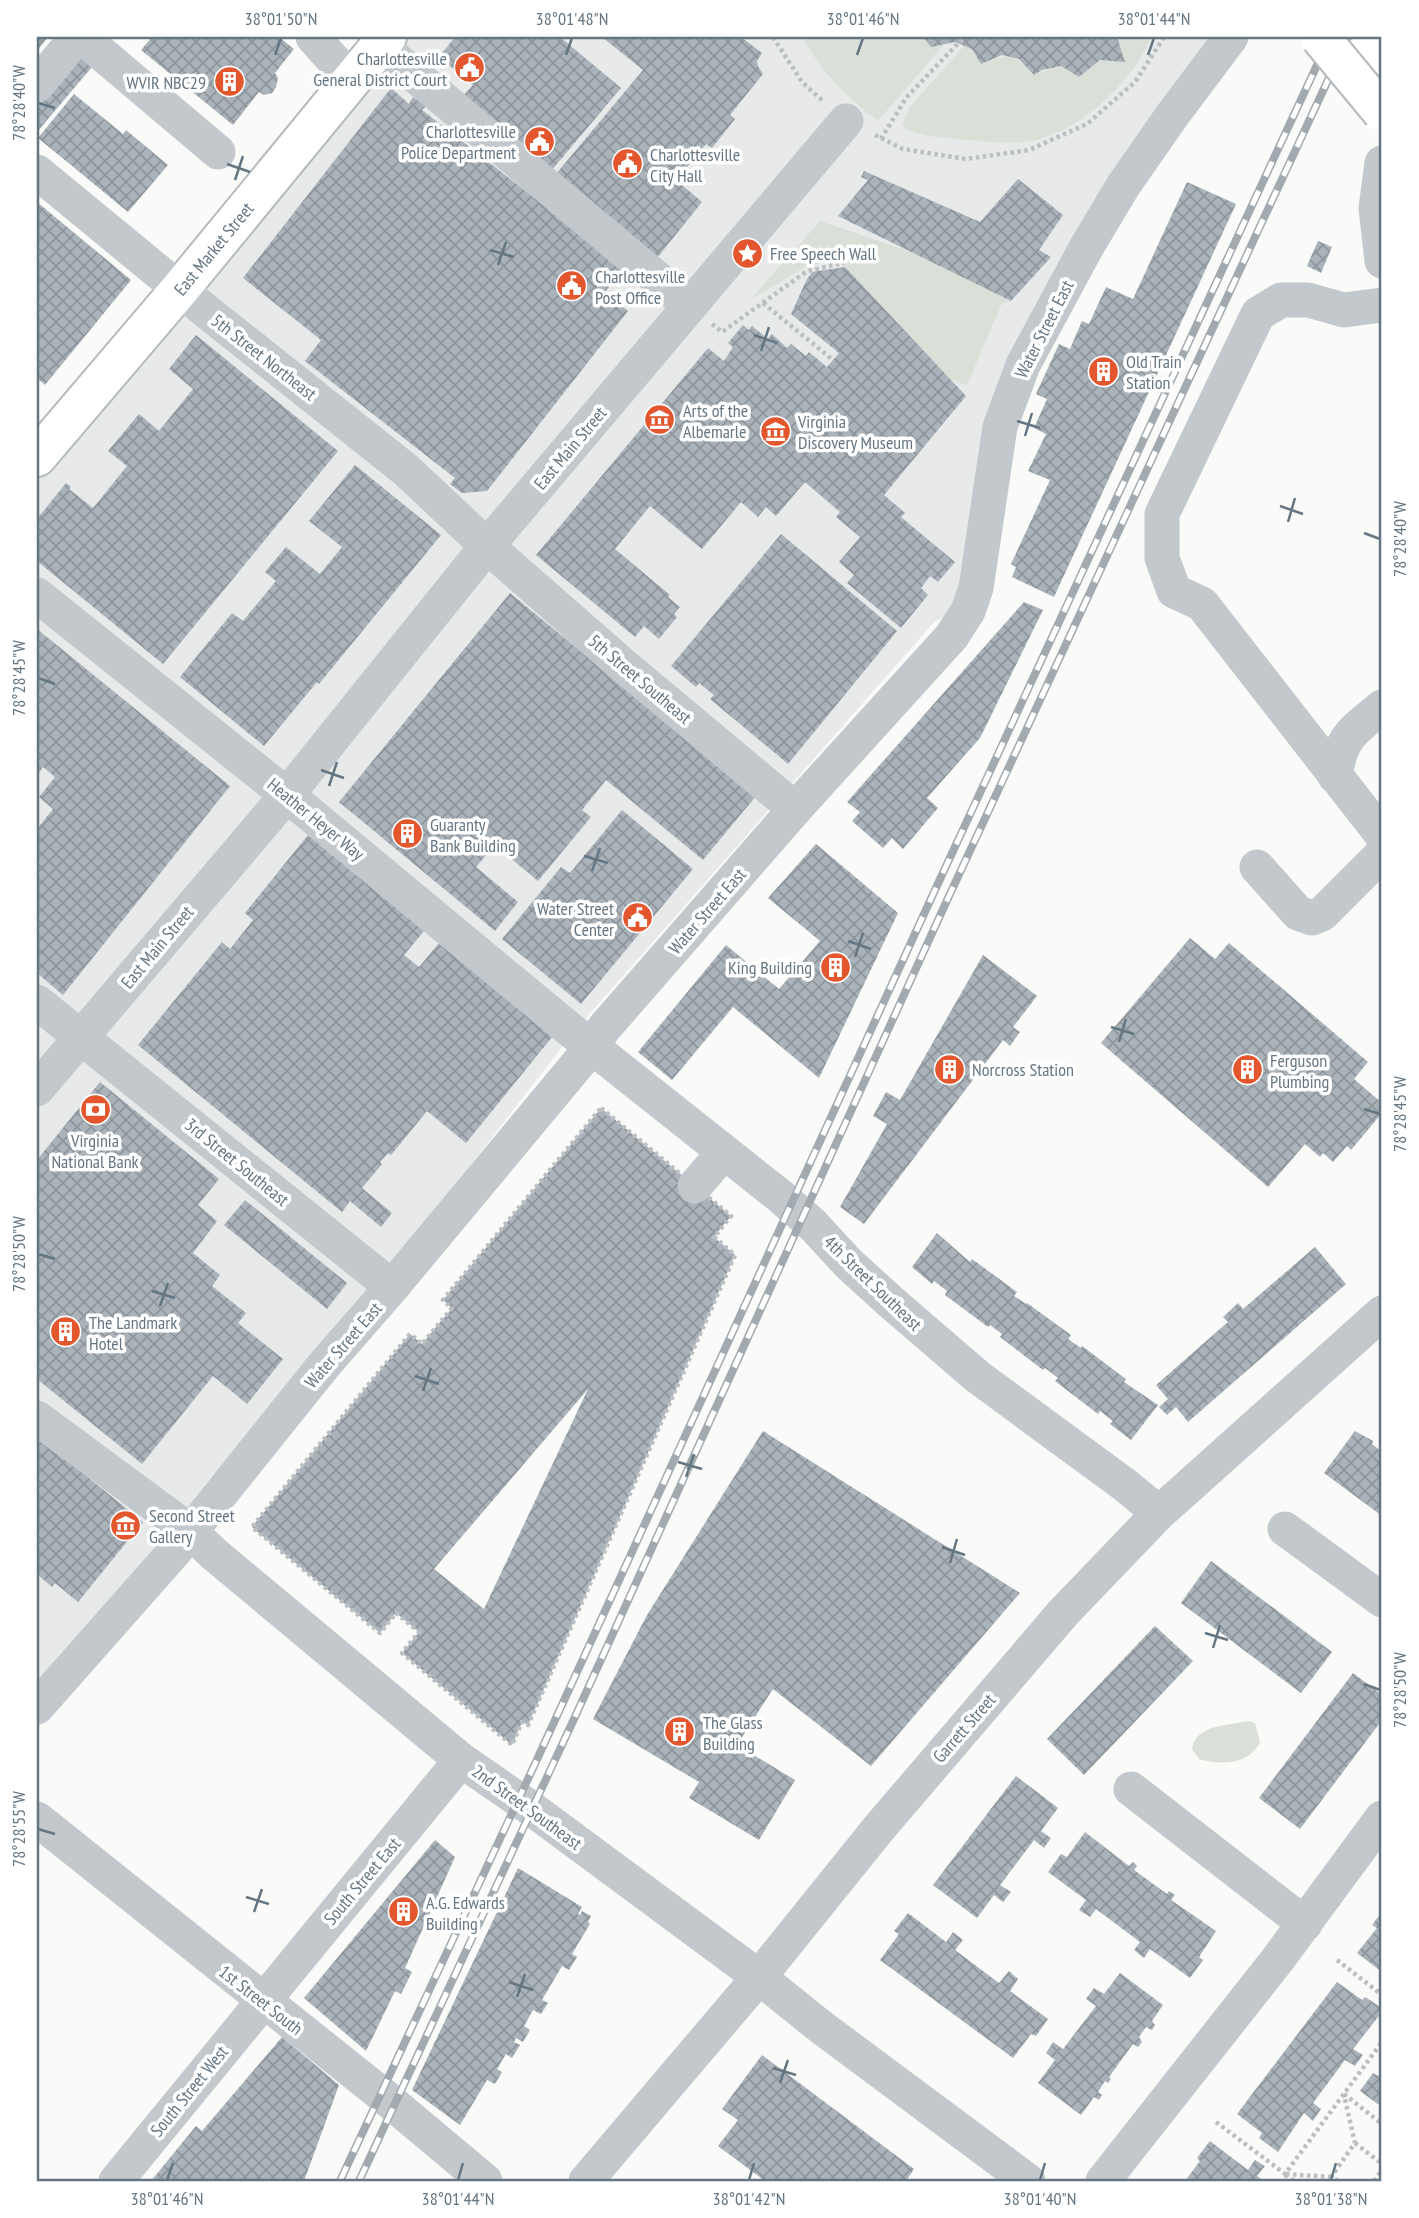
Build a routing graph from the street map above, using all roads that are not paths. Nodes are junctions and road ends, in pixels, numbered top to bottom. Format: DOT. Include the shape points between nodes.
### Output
graph roads {
  1 [pos="80,37"];
  2 [pos="313,37"];
  3 [pos="1231,37"];
  4 [pos="1320,37"];
  5 [pos="1365,37"];
  6 [pos="384,41"];
  7 [pos="1382,56"];
  8 [pos="351,80"];
  9 [pos="37,85"];
  10 [pos="1382,112"];
  11 [pos="846,121"];
  12 [pos="218,152"];
  13 [pos="1382,163"];
  14 [pos="37,172"];
  15 [pos="1382,261"];
  16 [pos="180,289"];
  17 [pos="1382,305"];
  18 [pos="690,306"];
  19 [pos="37,457"];
  20 [pos="487,546"];
  21 [pos="37,595"];
  22 [pos="1382,707"];
  23 [pos="250,763"];
  24 [pos="1335,776"];
  25 [pos="288,793"];
  26 [pos="334,807"];
  27 [pos="795,809"];
  28 [pos="311,832"];
  29 [pos="1382,835"];
  30 [pos="1382,855"];
  31 [pos="1257,867"];
  32 [pos="37,1002"];
  33 [pos="80,1037"];
  34 [pos="592,1046"];
  35 [pos="37,1089"];
  36 [pos="724,1152"];
  37 [pos="695,1186"];
  38 [pos="392,1287"];
  39 [pos="1382,1313"];
  40 [pos="37,1418"];
  41 [pos="1159,1513"];
  42 [pos="1285,1529"];
  43 [pos="190,1531"];
  44 [pos="1382,1600"];
  45 [pos="37,1707"];
  46 [pos="461,1760"];
  47 [pos="1130,1789"];
  48 [pos="1382,1818"];
  49 [pos="37,1819"];
  50 [pos="1305,1924"];
  51 [pos="759,1977"];
  52 [pos="262,2001"];
  53 [pos="116,2181"];
  54 [pos="485,2181"];
  55 [pos="586,2181"];
  56 [pos="1026,2181"];
  57 [pos="1103,2181"];
  1 -- 9 [label="street"];
  1 -- 12 [label="street"];
  2 -- 8 [label="street"];
  3 -- 27 [label="street, Water Street East" via="1123,186 1023,365 1000,427 976,588 968,611 952,636"];
  4 -- 10 [label="main road, bridge"];
  5 -- 7 [label="main road"];
  6 -- 8 [label="main road, East Market Street"];
  6 -- 18 [label="street"];
  8 -- 16 [label="main road, East Market Street"];
  11 -- 18 [label="street, East Main Street"];
  13 -- 15 [label="street" via="1376,208"];
  14 -- 16 [label="street, 5th Street Northeast"];
  16 -- 19 [label="main road, East Market Street"];
  16 -- 20 [label="street, 5th Street Northeast" via="406,470"];
  17 -- 24 [label="street" via="1344,310 1308,300 1281,300 1258,314 1162,514 1162,558 1174,592 1202,604"];
  18 -- 20 [label="street, East Main Street"];
  20 -- 25 [label="street, East Main Street"];
  20 -- 27 [label="street, 5th Street Southeast"];
  21 -- 25 [label="street, Heather Heyer Way"];
  22 -- 24 [label="street" via="1345,741"];
  23 -- 25 [label="street"];
  24 -- 29 [label="street"];
  25 -- 26 [label="street"];
  25 -- 28 [label="street"];
  25 -- 33 [label="street, East Main Street"];
  25 -- 34 [label="street, Heather Heyer Way"];
  27 -- 34 [label="street, Water Street East"];
  30 -- 31 [label="street" via="1322,914 1312,918 1298,913"];
  32 -- 33 [label="street, 3rd Street Southeast"];
  33 -- 35 [label="street, East Main Street"];
  33 -- 38 [label="street, 3rd Street Southeast"];
  34 -- 36 [label="street, 4th Street Southeast"];
  34 -- 38 [label="street, Water Street East"];
  36 -- 37 [label="street"];
  36 -- 41 [label="street, 4th Street Southeast" via="813,1225 849,1264 978,1377"];
  38 -- 43 [label="street, Water Street East"];
  39 -- 41 [label="street, Garrett Street"];
  40 -- 43 [label="street, 2nd Street Southeast"];
  41 -- 51 [label="street, Garrett Street" via="1063,1613 878,1828"];
  42 -- 44 [label="street"];
  43 -- 45 [label="street, Water Street East"];
  43 -- 46 [label="street, 2nd Street Southeast"];
  46 -- 51 [label="street, 2nd Street Southeast"];
  46 -- 52 [label="street, South Street East"];
  47 -- 50 [label="street"];
  48 -- 50 [label="street"];
  49 -- 52 [label="street, 1st Street South"];
  50 -- 57 [label="street"];
  51 -- 55 [label="street, Garrett Street"];
  51 -- 56 [label="street, 2nd Street Southeast"];
  52 -- 53 [label="street, South Street West"];
  52 -- 54 [label="street, 1st Street South"];
}
